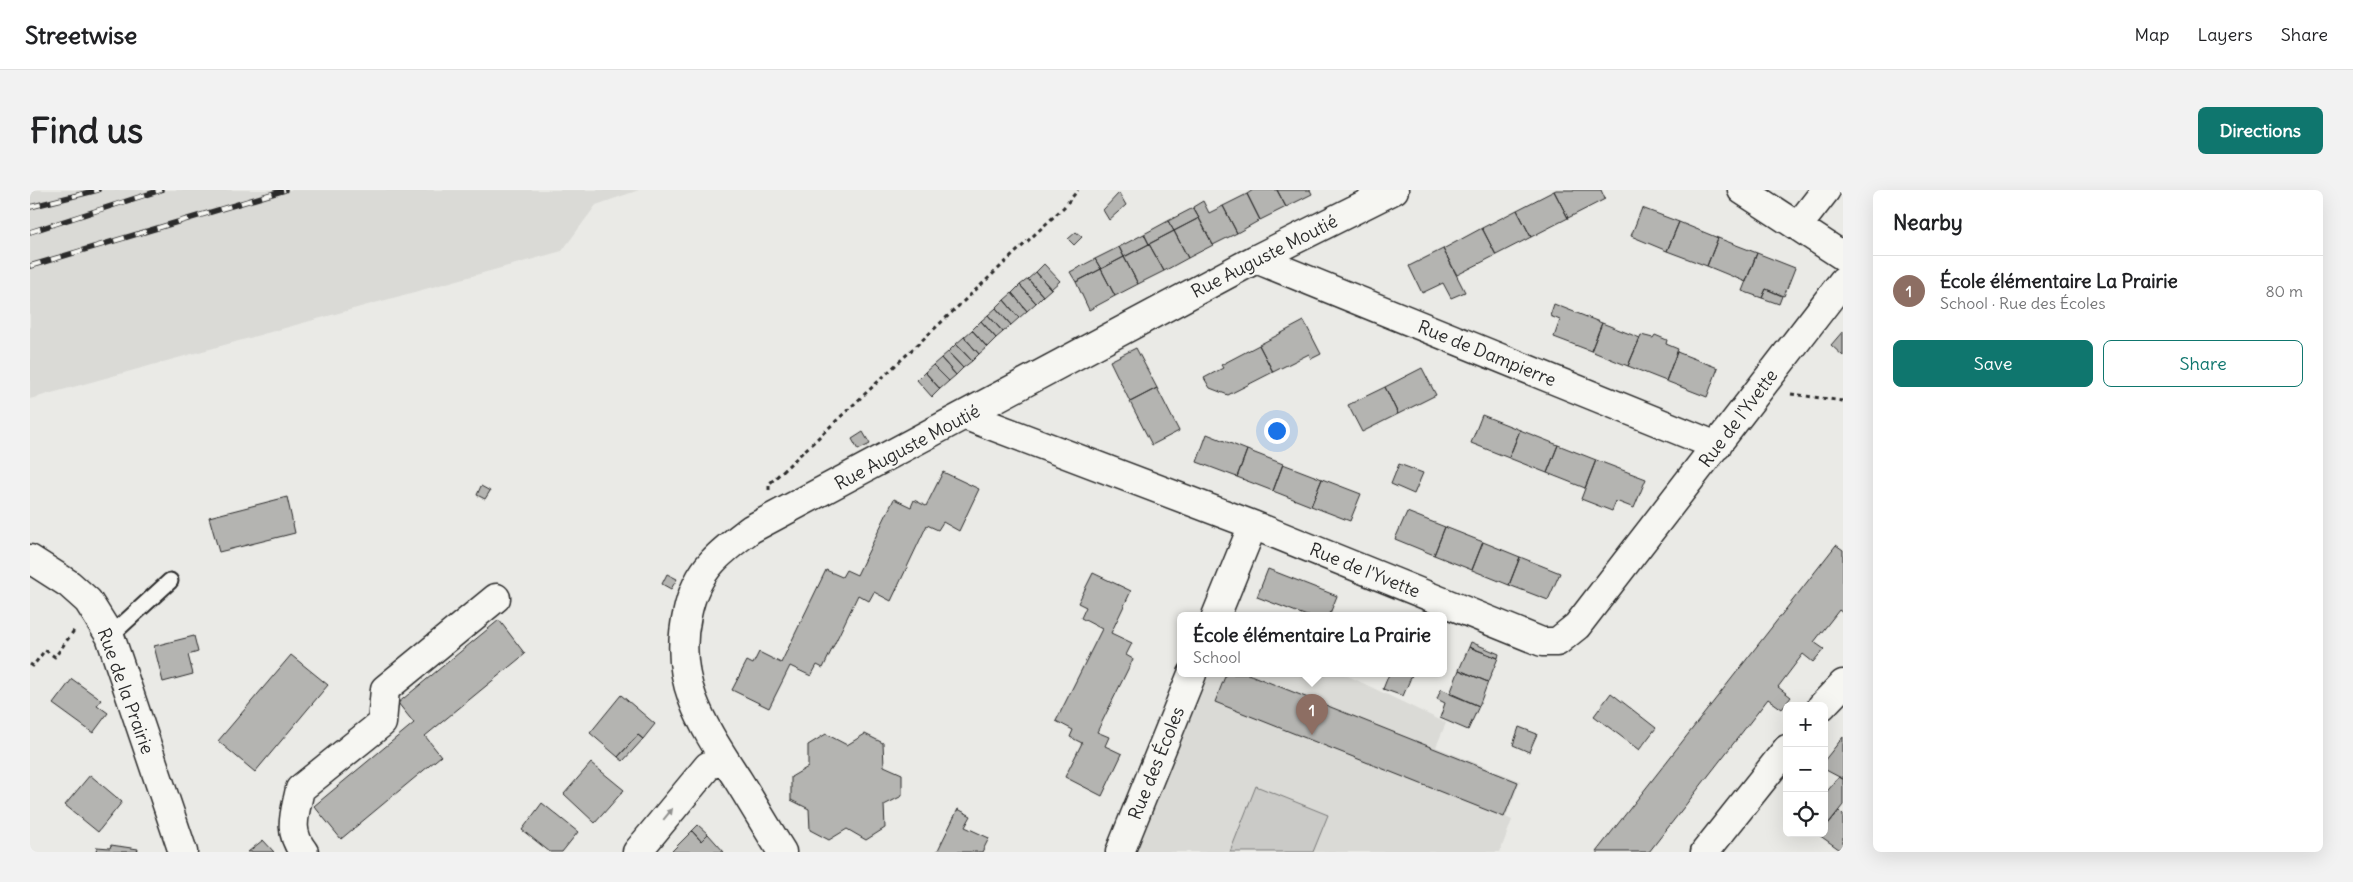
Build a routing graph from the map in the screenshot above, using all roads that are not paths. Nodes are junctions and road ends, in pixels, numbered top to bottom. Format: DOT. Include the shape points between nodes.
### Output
graph roads {
  1 [pos="1394,190"];
  2 [pos="1742,190"];
  3 [pos="1826,190"];
  4 [pos="1798,226"];
  5 [pos="1843,256"];
  6 [pos="1256,259"];
  7 [pos="1843,281"];
  8 [pos="966,416"];
  9 [pos="1717,446"];
  10 [pos="1253,525"];
  11 [pos="30,559"];
  12 [pos="170,581"];
  13 [pos="496,598"];
  14 [pos="1218,612"];
  15 [pos="110,636"];
  16 [pos="1191,677"];
  17 [pos="1843,684"];
  18 [pos="1826,702"];
  19 [pos="1783,754"];
  20 [pos="724,758"];
  21 [pos="183,852"];
  22 [pos="304,852"];
  23 [pos="637,852"];
  24 [pos="782,852"];
  25 [pos="1120,852"];
  26 [pos="1705,852"];
  1 -- 6 [label="street, Rue Auguste Moutié"];
  2 -- 4 [label="street"];
  3 -- 4 [label="street"];
  4 -- 5 [label="street"];
  6 -- 8 [label="street, Rue Auguste Moutié"];
  6 -- 9 [label="street, Rue de Dampierre"];
  7 -- 9 [label="street, Rue de l'Yvette"];
  8 -- 10 [label="street, Rue de l'Yvette"];
  8 -- 20 [label="street, Rue Auguste Moutié" via="770,520 738,539 712,561 689,604 683,631 682,659 688,687 702,722"];
  9 -- 10 [label="street, Rue de l'Yvette" via="1577,626 1557,642 1542,642"];
  10 -- 14 [label="street"];
  11 -- 15 [label="street, Rue de la Prairie" via="69,584 88,601"];
  12 -- 15 [label="lane"];
  13 -- 22 [label="street" via="385,689 382,723 300,789 293,831 295,841"];
  15 -- 21 [label="street, Rue de la Prairie"];
  16 -- 25 [label="street, Rue des Écoles"];
  17 -- 18 [label="street"];
  19 -- 26 [label="street"];
  23 -- 20 [label="street, one-way" via="708,766"];
  20 -- 24 [label="street, Rue Auguste Moutié"];
}
